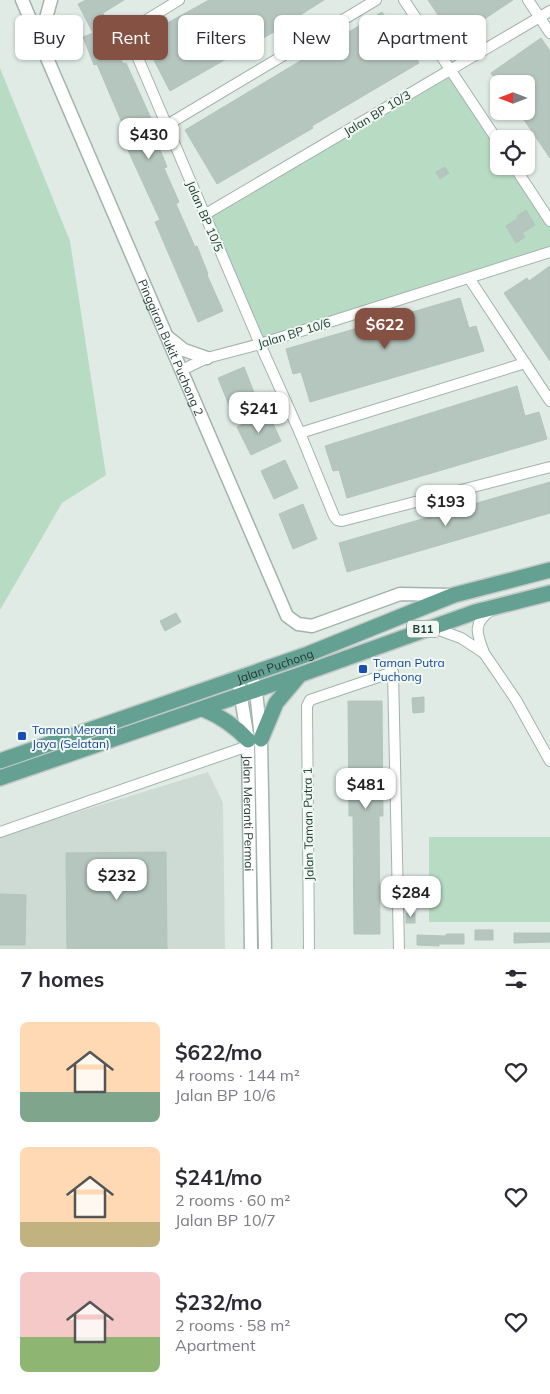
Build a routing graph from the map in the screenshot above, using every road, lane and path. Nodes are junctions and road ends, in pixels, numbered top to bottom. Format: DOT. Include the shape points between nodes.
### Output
graph roads {
  1 [pos="51,0"];
  2 [pos="179,0"];
  3 [pos="376,0"];
  4 [pos="404,0"];
  5 [pos="528,0"];
  6 [pos="27,2"];
  7 [pos="550,11"];
  8 [pos="31,15"];
  9 [pos="47,15"];
  10 [pos="539,17"];
  11 [pos="550,33"];
  12 [pos="49,60"];
  13 [pos="450,70"];
  14 [pos="167,126"];
  15 [pos="490,130"];
  16 [pos="520,175"];
  17 [pos="204,215"];
  18 [pos="550,221"];
  19 [pos="550,252"];
  20 [pos="469,278"];
  21 [pos="167,336"];
  22 [pos="260,344"];
  23 [pos="207,358"];
  24 [pos="525,363"];
  25 [pos="182,370"];
  26 [pos="550,401"];
  27 [pos="300,432"];
  28 [pos="550,467"];
  29 [pos="550,570"];
  30 [pos="550,593"];
  31 [pos="454,595"];
  32 [pos="496,606"];
  33 [pos="430,626"];
  34 [pos="484,654"];
  35 [pos="299,675"];
  36 [pos="244,677"];
  37 [pos="248,693"];
  38 [pos="203,709"];
  39 [pos="252,741"];
  40 [pos="0,761"];
  41 [pos="550,761"];
  42 [pos="0,778"];
  43 [pos="0,832"];
  44 [pos="251,949"];
  45 [pos="265,949"];
  46 [pos="309,949"];
  47 [pos="398,949"];
  1 -- 9 [label="street"];
  2 -- 14 [label="street, Jalan BP 10/5" via="129,33"];
  3 -- 14 [label="street"];
  4 -- 13 [label="street"];
  5 -- 10 [label="street"];
  6 -- 8 [label="street, Pinggiran Bukit Puchong 2"];
  7 -- 10 [label="street, Jalan BP 10/3"];
  10 -- 11 [label="street"];
  10 -- 13 [label="street, Jalan BP 10/3"];
  12 -- 21 [label="street, Pinggiran Bukit Puchong 2"];
  13 -- 15 [label="street"];
  13 -- 17 [label="street, Jalan BP 10/3"];
  14 -- 17 [label="street, Jalan BP 10/5"];
  16 -- 18 [label="street"];
  17 -- 22 [label="street, Jalan BP 10/5"];
  19 -- 20 [label="street, Jalan BP 10/6"];
  20 -- 22 [label="street, Jalan BP 10/6"];
  20 -- 24 [label="street"];
  21 -- 23 [label="street" via="184,350"];
  21 -- 25 [label="street, Pinggiran Bukit Puchong 2"];
  22 -- 23 [label="street, Jalan BP 10/6"];
  22 -- 27 [label="street, Jalan BP 10/5"];
  23 -- 25 [label="street, Jalan BP 10/6"];
  24 -- 26 [label="street"];
  24 -- 27 [label="street"];
  25 -- 31 [label="street, Pinggiran Bukit Puchong 2" via="287,616 298,624 312,626 400,594"];
  27 -- 28 [label="street, Jalan BP 10/5" via="334,516 342,521"];
  29 -- 31 [label="main road, Jalan Puchong / B11"];
  30 -- 32 [label="main road, Jalan Puchong / B11"];
  31 -- 36 [label="main road, Jalan Puchong / B11"];
  32 -- 33 [label="main road, Jalan Puchong / B11"];
  32 -- 34 [label="street" via="480,618 476,631"];
  33 -- 34 [label="street" via="461,638"];
  33 -- 35 [label="main road, Jalan Puchong / B11"];
  34 -- 41 [label="street" via="516,700"];
  35 -- 37 [label="main road, Jalan Puchong / B11"];
  35 -- 39 [label="main road" via="284,691"];
  36 -- 37 [label="street, Jalan Meranti Permai"];
  36 -- 40 [label="main road, Jalan Puchong / B11"];
  37 -- 38 [label="main road, Jalan Puchong / B11"];
  37 -- 39 [label="street, Jalan Meranti Permai"];
  38 -- 39 [label="main road" via="222,718"];
  38 -- 42 [label="main road, Jalan Puchong / B11"];
  39 -- 43 [label="street"];
  39 -- 44 [label="street, Jalan Meranti Permai"];
  39 -- 45 [label="street"];
  46 -- 47 [label="street, Jalan Taman Putra 1" via="307,706 310,700 393,672"];
}
